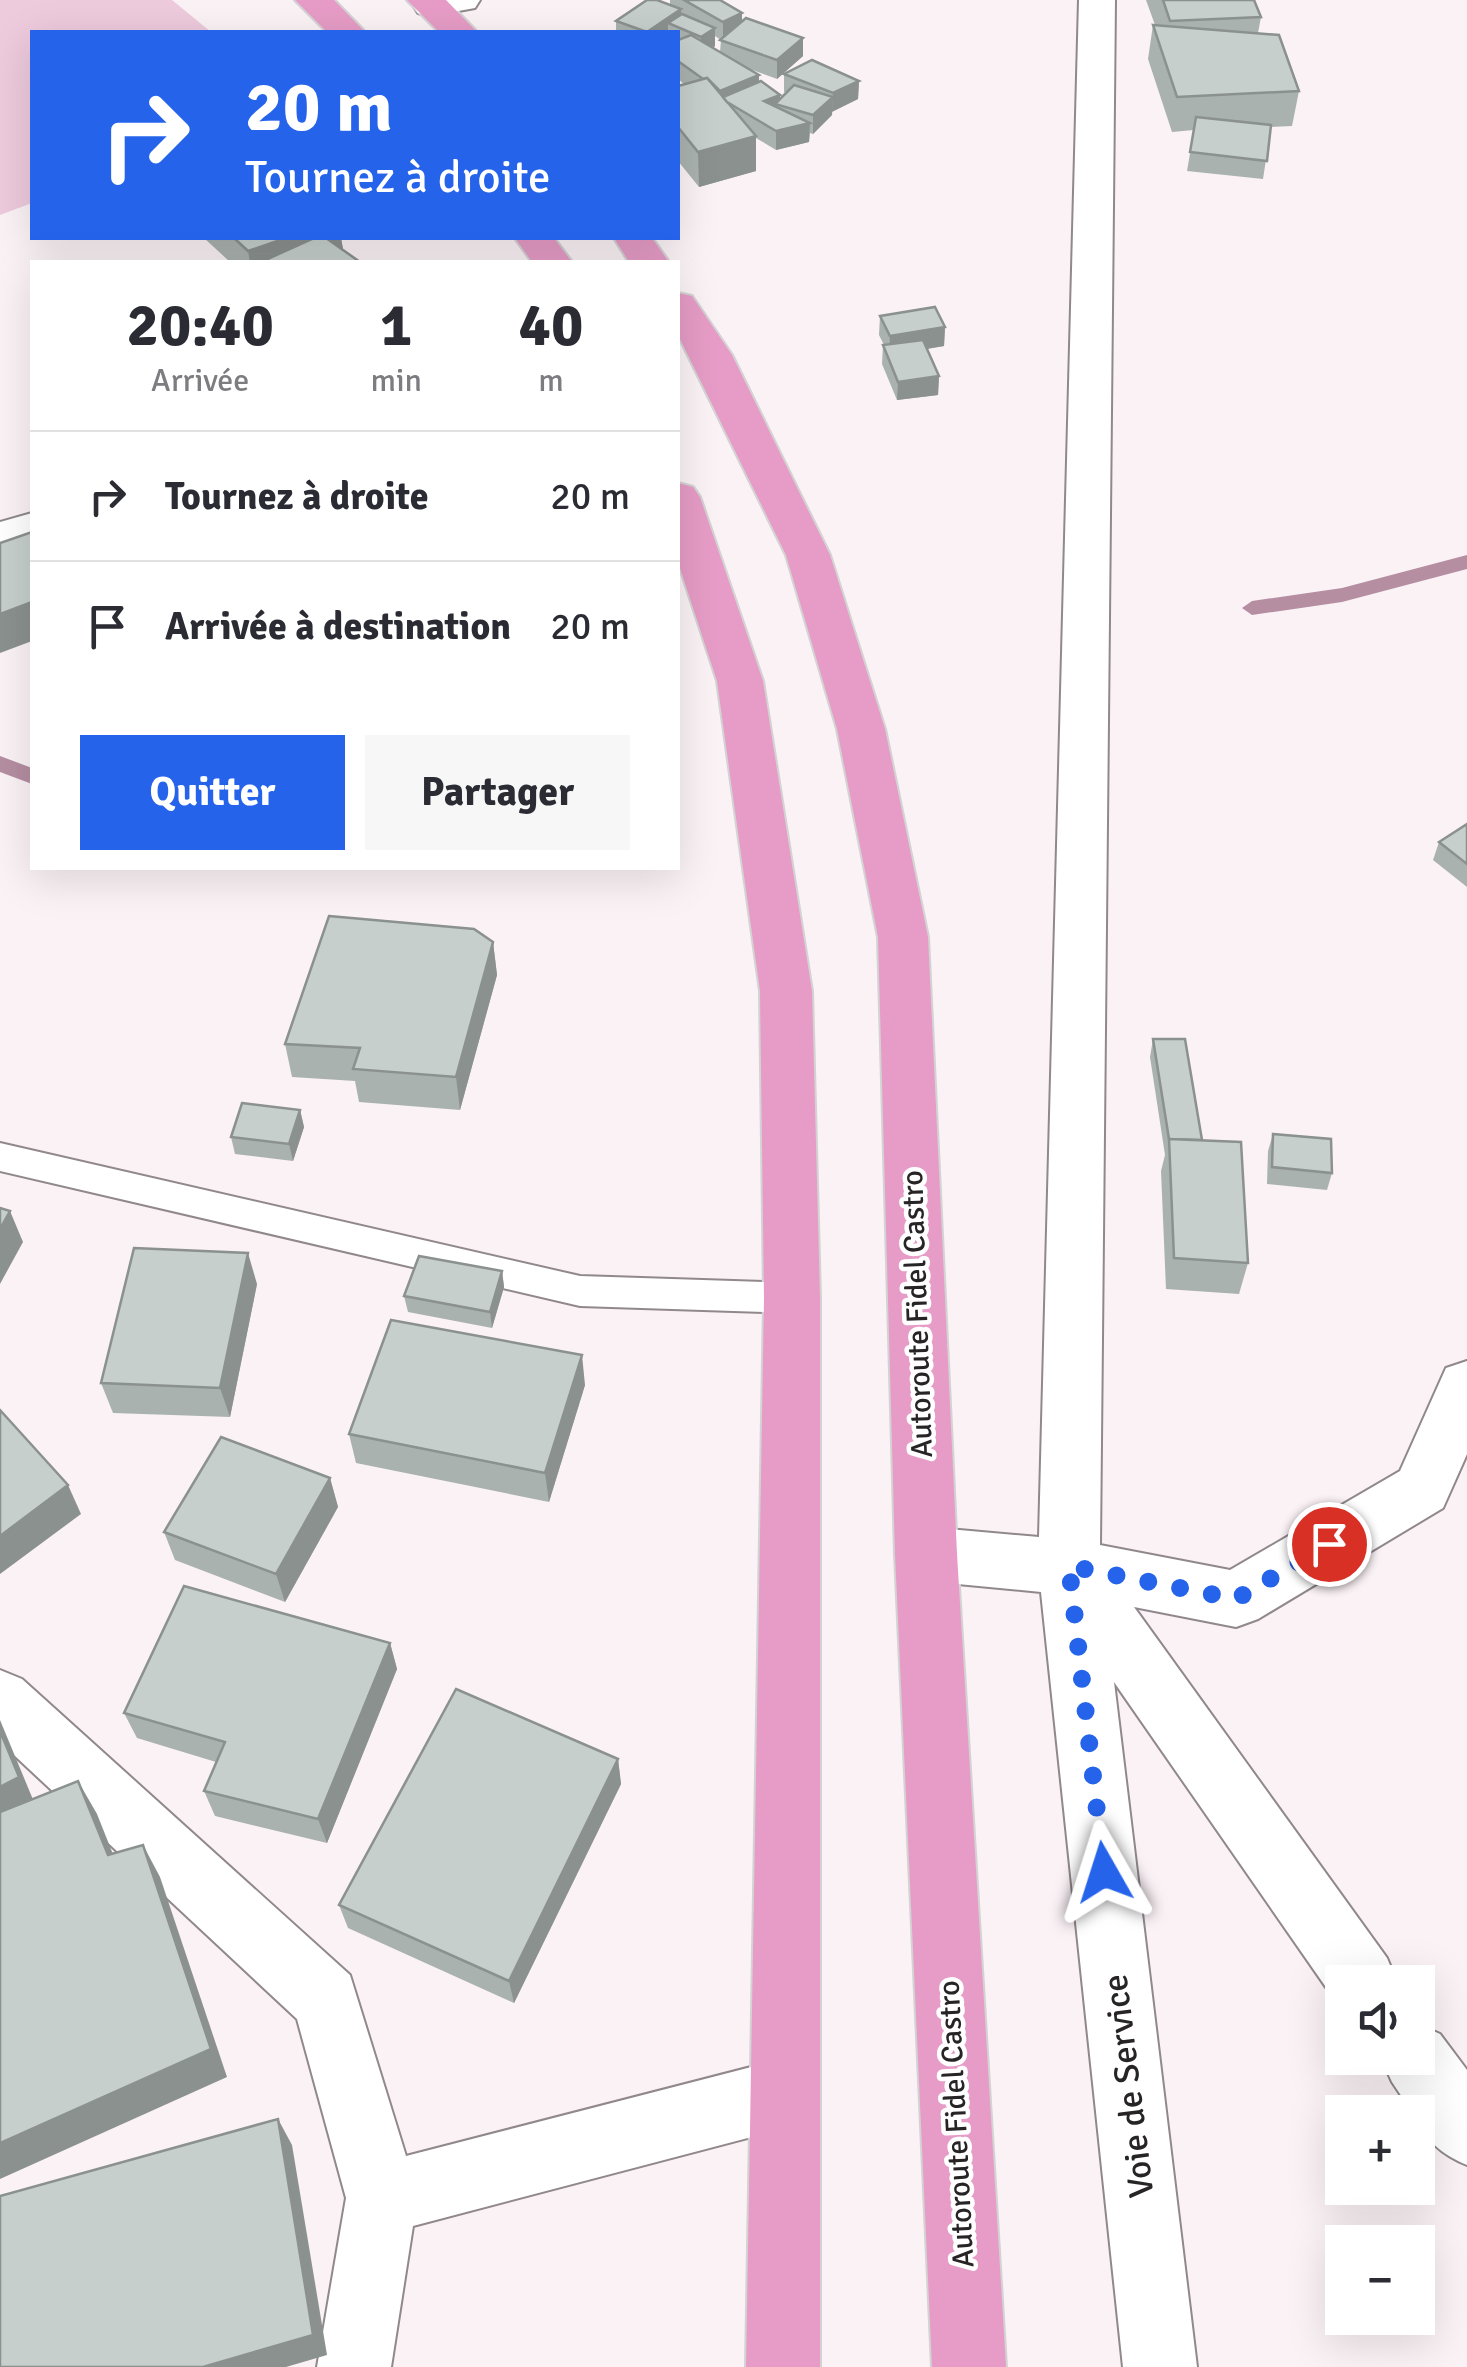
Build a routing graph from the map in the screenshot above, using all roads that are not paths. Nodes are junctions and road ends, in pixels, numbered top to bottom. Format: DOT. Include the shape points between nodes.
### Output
graph roads {
  1 [pos="312,0"];
  2 [pos="1097,0"];
  3 [pos="439,2"];
  4 [pos="345,30"];
  5 [pos="458,30"];
  6 [pos="680,309"];
  7 [pos="680,503"];
  8 [pos="30,527"];
  9 [pos="0,537"];
  10 [pos="0,1157"];
  11 [pos="792,1298"];
  12 [pos="1467,1386"];
  13 [pos="926,1554"];
  14 [pos="1069,1566"];
  15 [pos="0,1700"];
  16 [pos="1351,1965"];
  17 [pos="1428,2075"];
  18 [pos="782,2094"];
  19 [pos="1467,2130"];
  20 [pos="382,2198"];
  21 [pos="354,2367"];
  22 [pos="783,2367"];
  23 [pos="969,2367"];
  24 [pos="1160,2367"];
  1 -- 4 [label="highway"];
  2 -- 14 [label="street, Voie de Service"];
  3 -- 5 [label="highway"];
  6 -- 13 [label="highway, Autoroute Fidel Castro" via="808,555 861,729 888,862 903,938"];
  7 -- 11 [label="highway" via="740,681 786,991"];
  8 -- 9 [label="street"];
  10 -- 11 [label="lane" via="580,1291"];
  11 -- 18 [label="highway"];
  12 -- 14 [label="street" via="1422,1488 1236,1599"];
  13 -- 14 [label="street"];
  13 -- 23 [label="highway, Autoroute Fidel Castro"];
  14 -- 16 [label="street"];
  14 -- 24 [label="street, Voie de Service"];
  15 -- 20 [label="street" via="326,1999"];
  17 -- 19 [label="street"];
  18 -- 20 [label="street"];
  18 -- 22 [label="highway"];
  20 -- 21 [label="street"];
}
